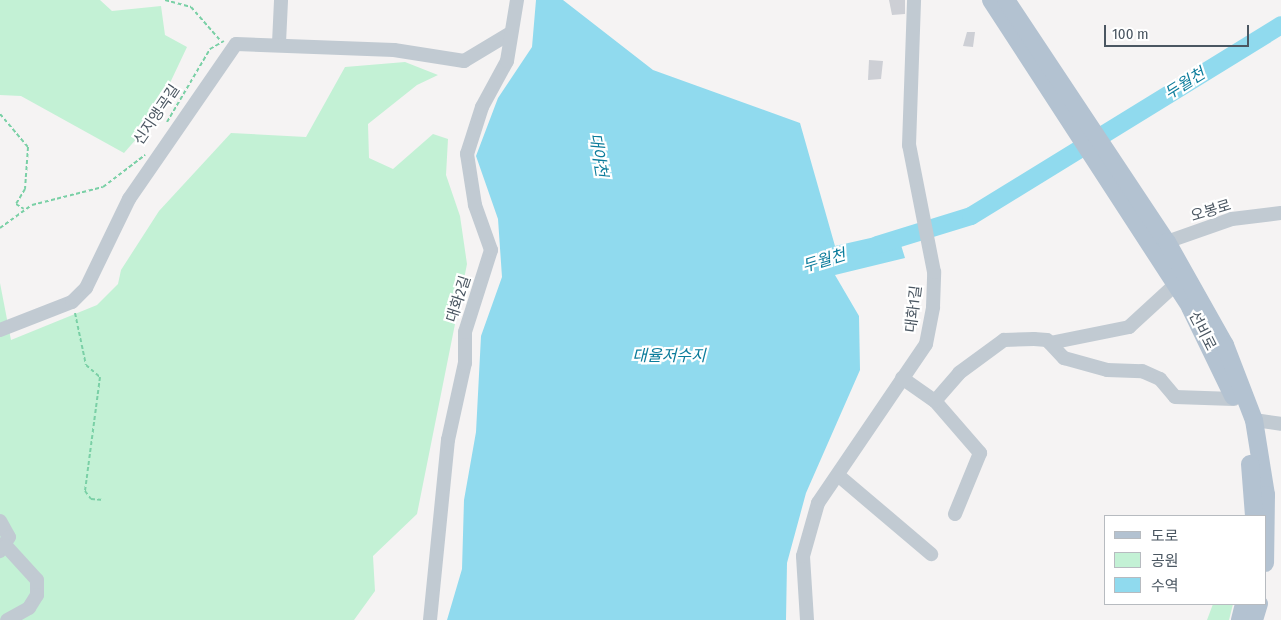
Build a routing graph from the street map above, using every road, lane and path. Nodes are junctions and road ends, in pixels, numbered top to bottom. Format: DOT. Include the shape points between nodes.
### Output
graph roads {
  1 [pos="165,0"];
  2 [pos="281,0"];
  3 [pos="517,0"];
  4 [pos="914,0"];
  5 [pos="991,0"];
  6 [pos="1012,2"];
  7 [pos="509,34"];
  8 [pos="220,40"];
  9 [pos="279,43"];
  10 [pos="236,44"];
  11 [pos="0,114"];
  12 [pos="166,124"];
  13 [pos="1080,126"];
  14 [pos="150,147"];
  15 [pos="24,209"];
  16 [pos="1281,213"];
  17 [pos="0,228"];
  18 [pos="1160,245"];
  19 [pos="1176,284"];
  20 [pos="72,302"];
  21 [pos="0,330"];
  22 [pos="1050,343"];
  23 [pos="902,378"];
  24 [pos="1234,399"];
  25 [pos="935,401"];
  26 [pos="1254,420"];
  27 [pos="1281,424"];
  28 [pos="839,476"];
  29 [pos="104,500"];
  30 [pos="955,514"];
  31 [pos="1254,515"];
  32 [pos="1266,515"];
  33 [pos="0,521"];
  34 [pos="3,548"];
  35 [pos="931,554"];
  36 [pos="1244,605"];
  37 [pos="1259,605"];
  38 [pos="7,620"];
  39 [pos="430,620"];
  40 [pos="806,620"];
  41 [pos="1240,620"];
  42 [pos="1254,620"];
  1 -- 8 [label="path" via="191,7"];
  2 -- 9 [label="street"];
  3 -- 7 [label="street, 대화2길"];
  4 -- 23 [label="street, 대화1길" via="909,145 934,272 933,307 926,344"];
  5 -- 13 [label="main road"];
  6 -- 13 [label="main road"];
  7 -- 9 [label="street" via="464,61 394,50"];
  7 -- 39 [label="street, 대화2길" via="507,61 482,107 468,154 475,205 491,250 465,332 465,364 448,440"];
  8 -- 10 [label="path"];
  8 -- 12 [label="path, 신지앵곡길" via="204,57"];
  9 -- 10 [label="street"];
  10 -- 20 [label="street" via="130,199 98,270"];
  11 -- 15 [label="path" via="28,147 25,189 16,204"];
  13 -- 18 [label="main road, 선비로"];
  14 -- 15 [label="path, 신지앵곡길" via="103,188"];
  15 -- 17 [label="path, 신지앵곡길"];
  16 -- 18 [label="street, 오봉로" via="1232,219"];
  18 -- 19 [label="main road, 선비로"];
  18 -- 26 [label="main road, 선비로" via="1225,345"];
  19 -- 22 [label="street" via="1129,326"];
  19 -- 24 [label="main road, 선비로"];
  20 -- 21 [label="street"];
  20 -- 29 [label="path" via="86,365 100,377 85,491 91,499"];
  22 -- 24 [label="street" via="1064,358 1107,370 1142,371 1160,379 1175,397"];
  22 -- 25 [label="street" via="1004,340 959,373"];
  23 -- 25 [label="street"];
  23 -- 28 [label="street, 대화1길"];
  24 -- 31 [label="main road, 선비로" via="1249,454"];
  25 -- 30 [label="street" via="980,453"];
  26 -- 27 [label="street"];
  26 -- 32 [label="main road, 선비로" via="1266,495"];
  28 -- 35 [label="street"];
  28 -- 40 [label="street, 대화1길" via="818,503 803,556"];
  33 -- 34 [label="street" via="9,531"];
  34 -- 38 [label="street" via="37,580 37,595 29,608"];
  36 -- 41 [label="main road"];
  37 -- 42 [label="main road"];
}
